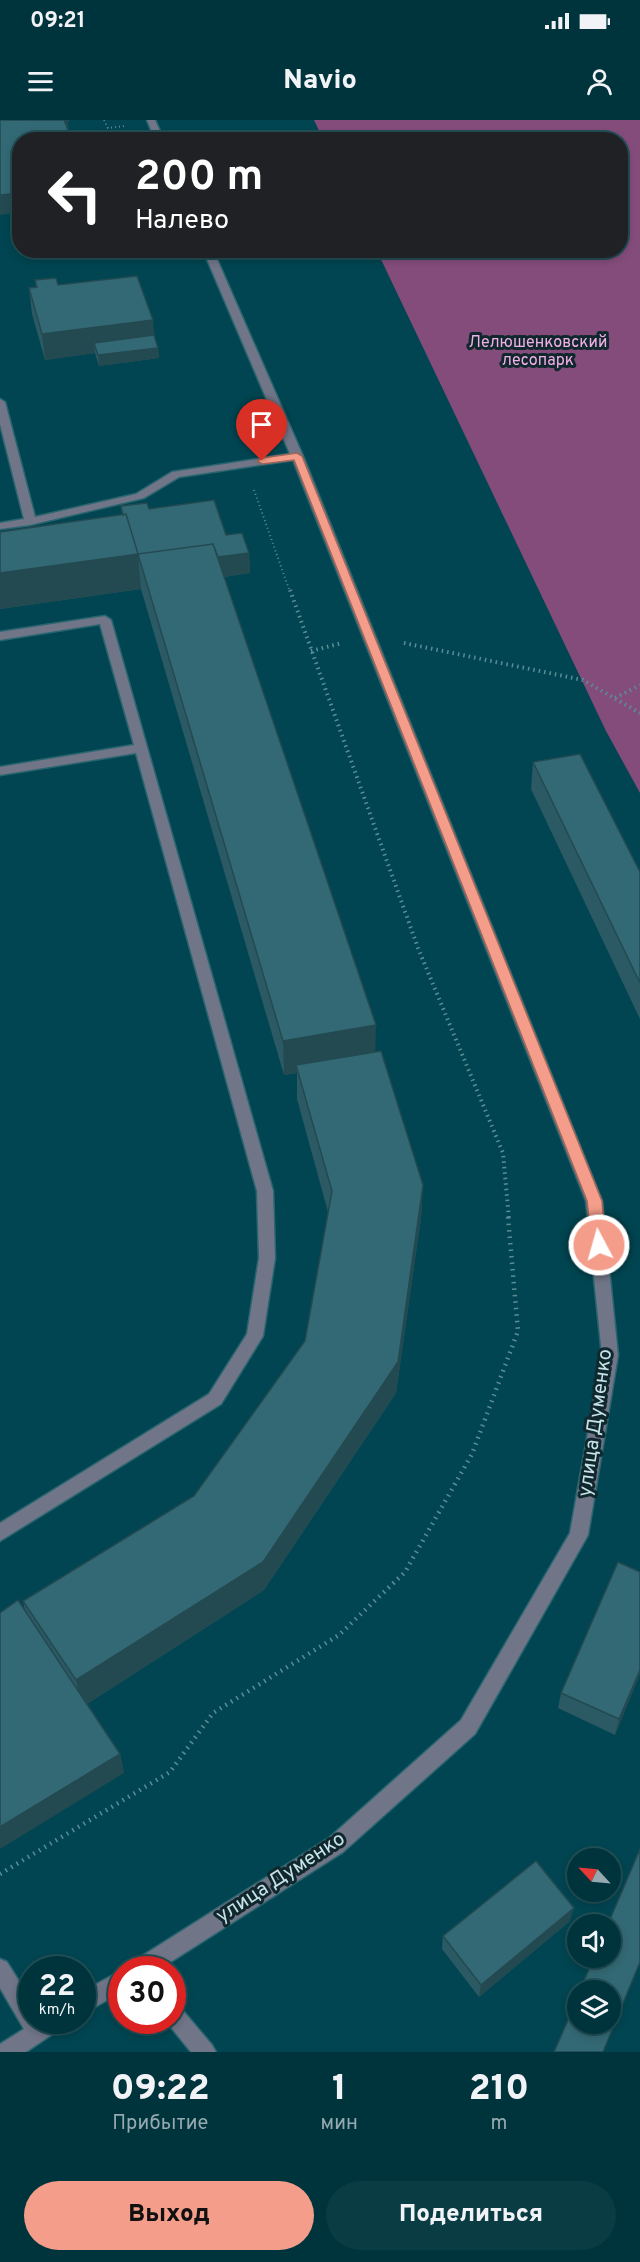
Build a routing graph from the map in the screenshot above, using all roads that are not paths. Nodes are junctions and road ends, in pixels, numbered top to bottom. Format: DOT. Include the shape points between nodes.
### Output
graph roads {
  1 [pos="211,258"];
  2 [pos="0,402"];
  3 [pos="297,456"];
  4 [pos="30,522"];
  5 [pos="0,526"];
  6 [pos="0,636"];
  7 [pos="141,748"];
  8 [pos="0,771"];
  9 [pos="0,1533"];
  10 [pos="160,1956"];
  11 [pos="0,1969"];
  12 [pos="18,1999"];
  13 [pos="186,2030"];
  14 [pos="35,2034"];
  15 [pos="7,2052"];
  16 [pos="205,2052"];
  1 -- 3 [label="street, улица Думенко"];
  2 -- 4 [label="street"];
  3 -- 4 [label="street" via="176,474 140,496"];
  3 -- 10 [label="street, улица Думенко" via="594,1201 610,1354 579,1535 468,1727 336,1845"];
  4 -- 5 [label="street"];
  6 -- 7 [label="street" via="105,620"];
  7 -- 8 [label="street"];
  7 -- 9 [label="street" via="266,1191 267,1258 255,1336 214,1399"];
  11 -- 12 [label="street"];
  13 -- 16 [label="street"];
  14 -- 15 [label="street"];
}
